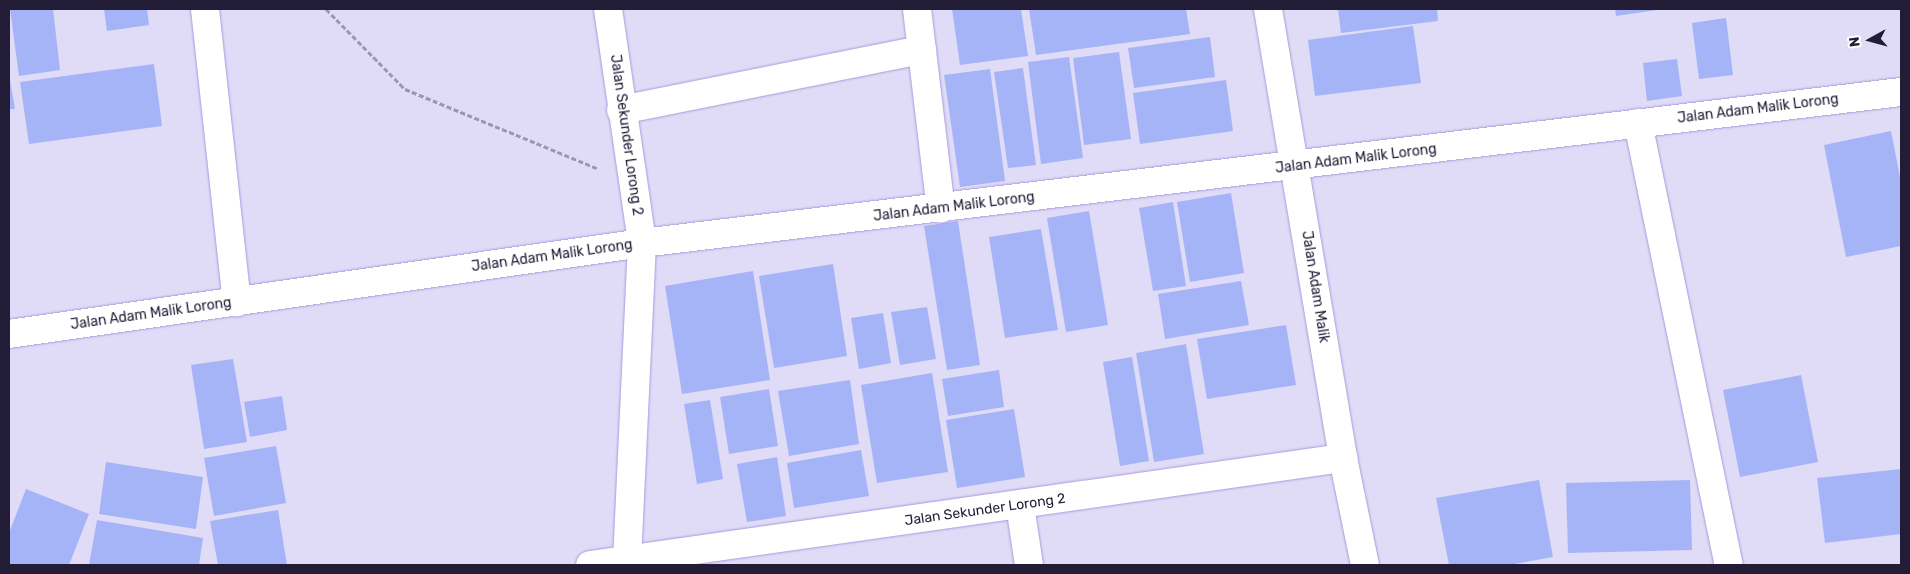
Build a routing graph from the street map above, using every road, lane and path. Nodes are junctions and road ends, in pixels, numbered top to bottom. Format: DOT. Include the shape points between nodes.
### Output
graph roads {
  1 [pos="205,9"];
  2 [pos="326,9"];
  3 [pos="608,9"];
  4 [pos="917,9"];
  5 [pos="1268,9"];
  6 [pos="922,50"];
  7 [pos="1901,92"];
  8 [pos="621,110"];
  9 [pos="1638,123"];
  10 [pos="1295,166"];
  11 [pos="632,182"];
  12 [pos="941,209"];
  13 [pos="642,243"];
  14 [pos="236,302"];
  15 [pos="9,334"];
  16 [pos="1344,458"];
  17 [pos="1020,505"];
  18 [pos="748,555"];
  19 [pos="627,561"];
  20 [pos="590,565"];
  21 [pos="1030,565"];
  22 [pos="1365,565"];
  23 [pos="1729,565"];
  1 -- 14 [label="street"];
  2 -- 11 [label="path" via="405,89"];
  3 -- 8 [label="street, Jalan Sekunder Lorong 2"];
  4 -- 6 [label="street"];
  5 -- 10 [label="street, Jalan Adam Malik"];
  6 -- 8 [label="street"];
  6 -- 12 [label="street"];
  7 -- 9 [label="street, Jalan Adam Malik Lorong"];
  8 -- 11 [label="street, Jalan Sekunder Lorong 2"];
  9 -- 10 [label="street, Jalan Adam Malik Lorong"];
  9 -- 23 [label="street"];
  10 -- 12 [label="street, Jalan Adam Malik Lorong"];
  10 -- 16 [label="street, Jalan Adam Malik"];
  11 -- 13 [label="street, Jalan Sekunder Lorong 2"];
  12 -- 13 [label="street, Jalan Adam Malik Lorong"];
  13 -- 14 [label="street, Jalan Adam Malik Lorong"];
  13 -- 19 [label="street, Jalan Sekunder Lorong 2"];
  14 -- 15 [label="street, Jalan Adam Malik Lorong"];
  16 -- 17 [label="street, Jalan Sekunder Lorong 2"];
  16 -- 22 [label="street, Jalan Adam Malik"];
  17 -- 18 [label="street, Jalan Sekunder Lorong 2"];
  17 -- 21 [label="street"];
  18 -- 19 [label="street, Jalan Sekunder Lorong 2"];
  19 -- 20 [label="street, Jalan Sekunder Lorong 2"];
}
